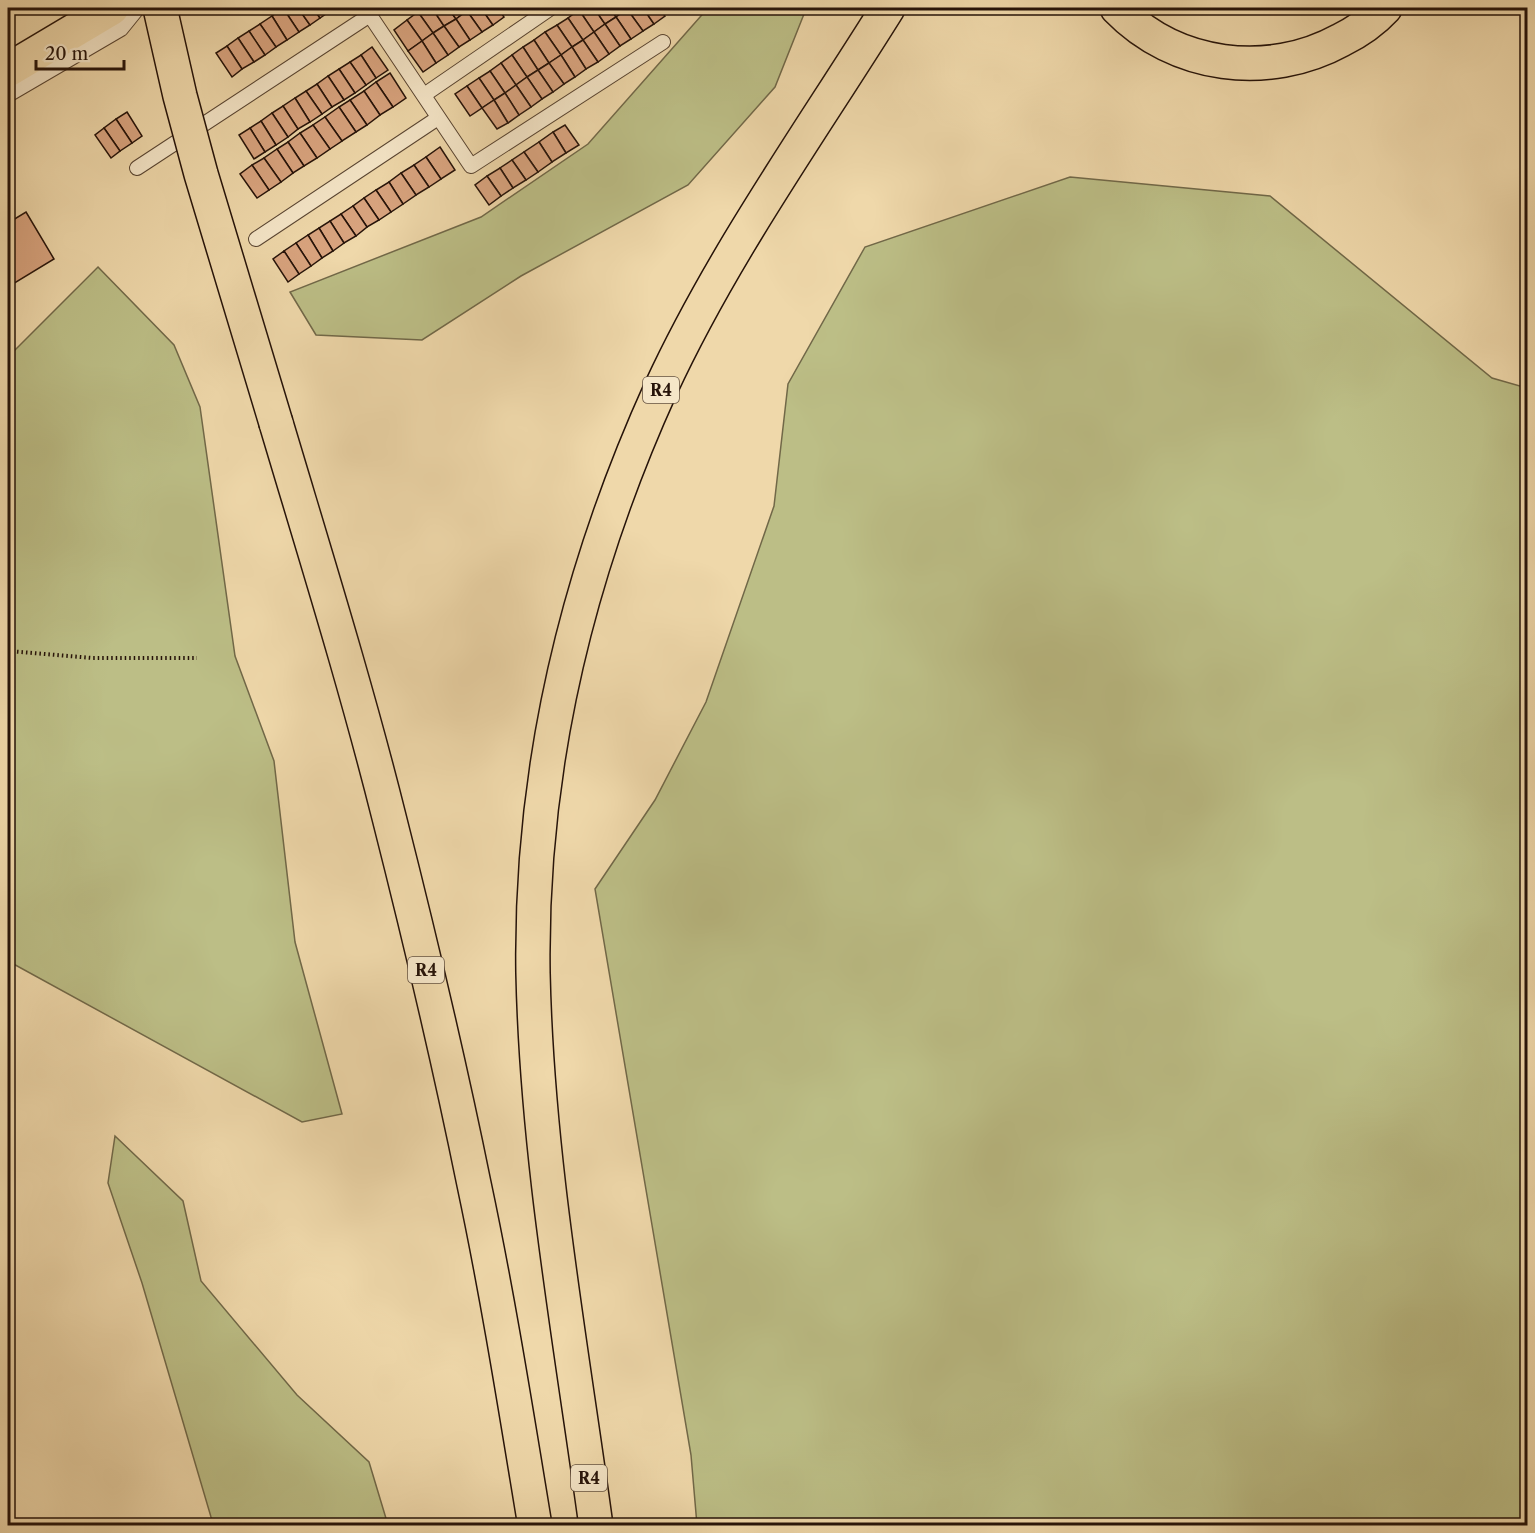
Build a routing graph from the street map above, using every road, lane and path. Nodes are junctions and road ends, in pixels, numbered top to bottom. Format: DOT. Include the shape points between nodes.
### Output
graph roads {
  1 [pos="112,8"];
  2 [pos="138,8"];
  3 [pos="160,8"];
  4 [pos="551,8"];
  5 [pos="888,8"];
  6 [pos="1117,8"];
  7 [pos="1385,8"];
  8 [pos="367,11"];
  9 [pos="663,42"];
  10 [pos="8,70"];
  11 [pos="8,95"];
  12 [pos="424,96"];
  13 [pos="438,118"];
  14 [pos="138,168"];
  15 [pos="256,239"];
  16 [pos="8,651"];
  17 [pos="197,658"];
  18 [pos="535,1526"];
  19 [pos="596,1526"];
  1 -- 10 [label="main road"];
  2 -- 11 [label="lane" via="121,28"];
  3 -- 18 [label="main road, R4, bridge" via="201,174 383,793 477,1197"];
  4 -- 12 [label="lane"];
  5 -- 19 [label="main road, R4" via="739,242 662,387 624,474 594,559 573,631 554,721 540,817 535,894 533,972 538,1081 552,1218"];
  6 -- 7 [label="main road" via="1130,21 1178,50 1242,64 1299,58 1327,48 1357,32"];
  8 -- 12 [label="lane"];
  8 -- 14 [label="lane"];
  9 -- 13 [label="lane" via="471,166"];
  12 -- 13 [label="lane"];
  13 -- 15 [label="lane"];
  16 -- 17 [label="path" via="93,658"];
}
